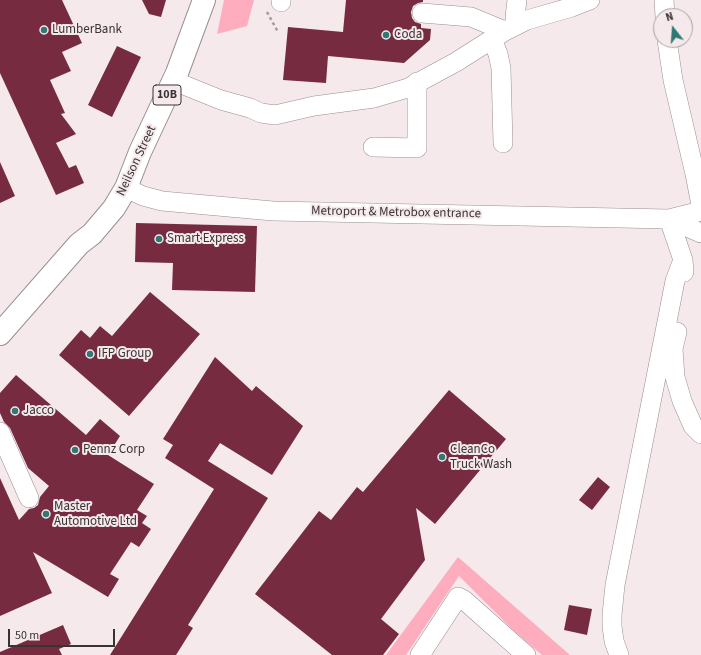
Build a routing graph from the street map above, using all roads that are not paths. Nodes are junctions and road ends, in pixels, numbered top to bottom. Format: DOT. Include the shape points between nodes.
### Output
graph roads {
  1 [pos="204,0"];
  2 [pos="517,0"];
  3 [pos="590,0"];
  4 [pos="422,13"];
  5 [pos="505,32"];
  6 [pos="668,48"];
  7 [pos="174,81"];
  8 [pos="417,82"];
  9 [pos="502,143"];
  10 [pos="373,147"];
  11 [pos="126,188"];
  12 [pos="701,206"];
  13 [pos="701,211"];
  14 [pos="669,219"];
  15 [pos="701,233"];
  16 [pos="683,260"];
  17 [pos="0,334"];
  18 [pos="0,432"];
  19 [pos="701,434"];
  20 [pos="29,498"];
  21 [pos="420,655"];
  22 [pos="526,655"];
  23 [pos="619,655"];
  1 -- 7 [label="main road, Neilson Street / 10B"];
  2 -- 5 [label="lane" via="515,17"];
  3 -- 5 [label="lane" via="527,20"];
  4 -- 5 [label="lane" via="471,17"];
  5 -- 8 [label="lane"];
  5 -- 9 [label="lane" via="498,54 501,68"];
  6 -- 12 [label="lane"];
  7 -- 8 [label="lane" via="221,100 262,113 275,114 374,98 408,88"];
  7 -- 11 [label="main road, Neilson Street / 10B"];
  8 -- 10 [label="lane" via="417,148"];
  11 -- 14 [label="lane, Metroport & Metrobox entrance" via="162,201 273,211"];
  11 -- 17 [label="main road, Neilson Street / 10B" via="114,208 92,234 79,244"];
  13 -- 14 [label="lane"];
  14 -- 15 [label="lane"];
  14 -- 16 [label="lane"];
  16 -- 19 [label="lane" via="680,313 673,349 675,377 693,426"];
  16 -- 23 [label="lane" via="675,281 615,585 612,626"];
  18 -- 20 [label="lane"];
  21 -- 22 [label="lane" via="458,597 461,597"];
}
